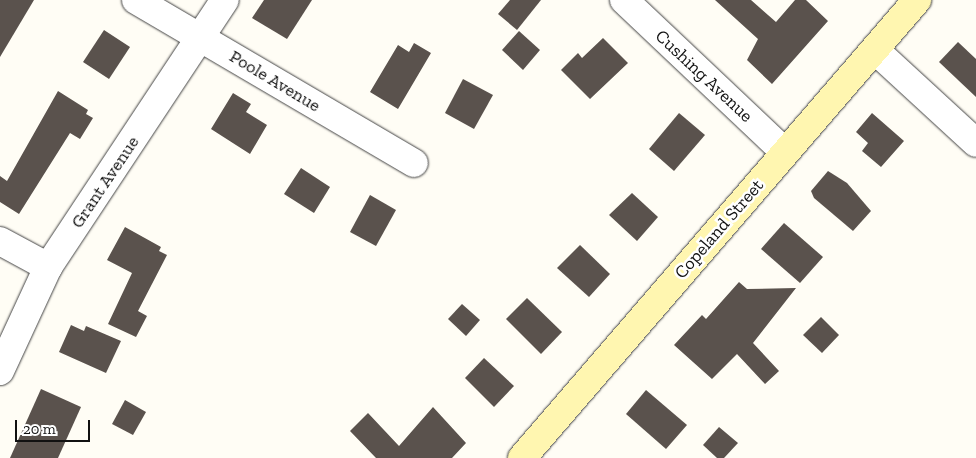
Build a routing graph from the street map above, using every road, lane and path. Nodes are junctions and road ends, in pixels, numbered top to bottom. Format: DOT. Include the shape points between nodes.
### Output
graph roads {
  1 [pos="136,0"];
  2 [pos="226,0"];
  3 [pos="624,0"];
  4 [pos="917,0"];
  5 [pos="201,38"];
  6 [pos="875,50"];
  7 [pos="976,143"];
  8 [pos="785,152"];
  9 [pos="414,163"];
  10 [pos="0,241"];
  11 [pos="48,267"];
  12 [pos="0,371"];
  13 [pos="522,458"];
  1 -- 5 [label="street, Poole Avenue"];
  2 -- 5 [label="street, Grant Avenue"];
  3 -- 8 [label="street, Cushing Avenue"];
  4 -- 6 [label="main road, Copeland Street"];
  5 -- 9 [label="street, Poole Avenue"];
  5 -- 11 [label="street, Grant Avenue"];
  6 -- 7 [label="street"];
  6 -- 8 [label="main road, Copeland Street"];
  8 -- 13 [label="main road, Copeland Street"];
  10 -- 11 [label="street"];
  11 -- 12 [label="street, Grant Avenue"];
}
